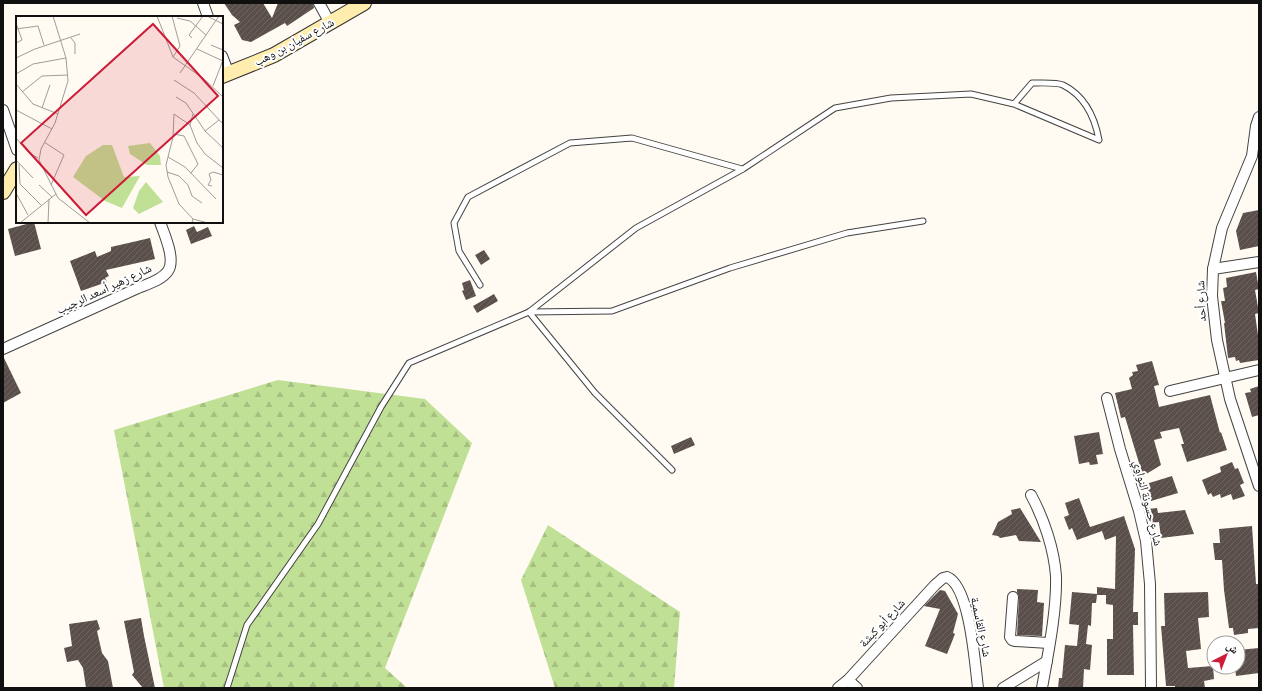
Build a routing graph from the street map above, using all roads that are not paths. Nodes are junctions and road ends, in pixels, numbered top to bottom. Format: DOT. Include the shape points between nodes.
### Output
graph roads {
  1 [pos="203,3"];
  2 [pos="320,3"];
  3 [pos="364,3"];
  4 [pos="208,16"];
  5 [pos="330,23"];
  6 [pos="223,62"];
  7 [pos="225,75"];
  8 [pos="1014,104"];
  9 [pos="3,110"];
  10 [pos="1259,116"];
  11 [pos="16,147"];
  12 [pos="742,169"];
  13 [pos="16,171"];
  14 [pos="3,192"];
  15 [pos="923,221"];
  16 [pos="160,223"];
  17 [pos="1259,262"];
  18 [pos="1213,269"];
  19 [pos="480,285"];
  20 [pos="529,312"];
  21 [pos="3,349"];
  22 [pos="1259,370"];
  23 [pos="1225,378"];
  24 [pos="1170,391"];
  25 [pos="1107,398"];
  26 [pos="672,470"];
  27 [pos="1259,486"];
  28 [pos="1031,495"];
  29 [pos="947,577"];
  30 [pos="1013,597"];
  31 [pos="1049,643"];
  32 [pos="1047,661"];
  33 [pos="848,680"];
  34 [pos="228,688"];
  35 [pos="838,688"];
  36 [pos="857,688"];
  37 [pos="978,688"];
  38 [pos="1003,688"];
  39 [pos="1042,688"];
  40 [pos="1151,688"];
  1 -- 4 [label="street"];
  2 -- 5 [label="street"];
  3 -- 5 [label="street, شارع سفيان بن وهب"];
  5 -- 7 [label="street, شارع سفيان بن وهب" via="274,55"];
  6 -- 7 [label="street"];
  8 -- 8 [label="lane" via="1042,116 1099,140 1093,116 1082,99 1062,84 1032,83"];
  8 -- 12 [label="lane" via="972,94 891,98 835,108"];
  9 -- 11 [label="street"];
  10 -- 18 [label="street, شارع أحد" via="1252,156 1222,228"];
  12 -- 19 [label="lane" via="632,138 570,143 468,198 454,223 459,251"];
  12 -- 20 [label="lane" via="636,228"];
  13 -- 14 [label="street"];
  15 -- 20 [label="lane" via="847,233 730,268 612,311"];
  16 -- 21 [label="street, شارع زهير أسعد الرجيب" via="170,251 171,264 168,271 138,288"];
  17 -- 18 [label="street"];
  18 -- 23 [label="street, شارع أحد" via="1212,296"];
  20 -- 26 [label="lane" via="594,393"];
  20 -- 34 [label="lane" via="409,363 381,407 318,524 248,625"];
  22 -- 23 [label="street"];
  23 -- 24 [label="street"];
  23 -- 27 [label="street, شارع أحد" via="1236,421"];
  25 -- 40 [label="street, شارع حسونة النواوي" via="1146,541 1150,584"];
  28 -- 31 [label="street" via="1044,525 1056,575"];
  29 -- 33 [label="street, شارع أبو كبشة" via="935,585"];
  29 -- 37 [label="street, شارع القاسمية" via="958,589 967,616"];
  30 -- 31 [label="street" via="1010,637 1012,640"];
  31 -- 32 [label="street"];
  32 -- 38 [label="street"];
  32 -- 39 [label="street"];
  33 -- 35 [label="street, شارع أبو كبشة"];
  33 -- 36 [label="street"];
}
